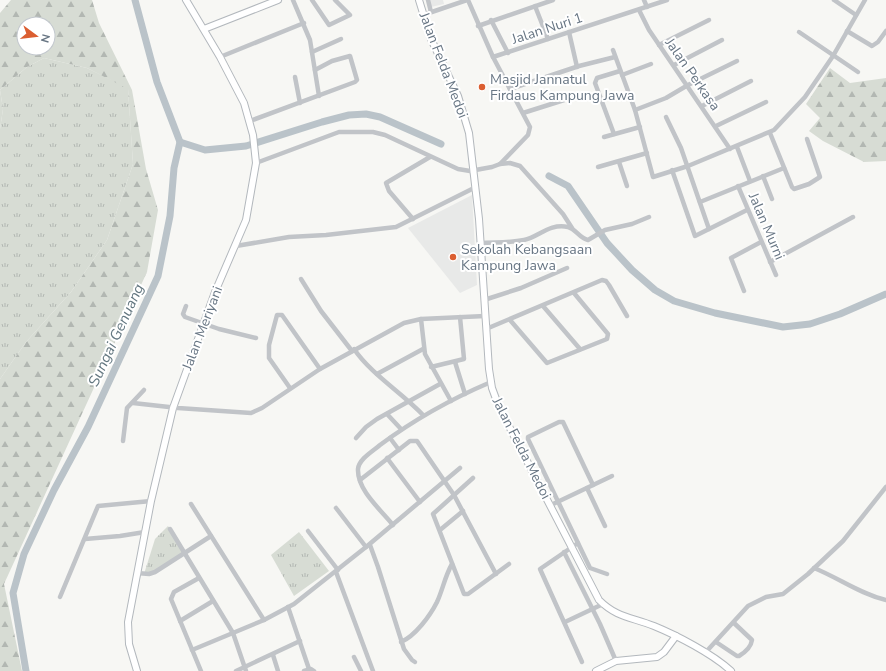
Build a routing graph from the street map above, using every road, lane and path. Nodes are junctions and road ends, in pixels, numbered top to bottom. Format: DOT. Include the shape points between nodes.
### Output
graph roads {
  1 [pos="186,0"];
  2 [pos="278,0"];
  3 [pos="293,0"];
  4 [pos="312,0"];
  5 [pos="335,0"];
  6 [pos="419,0"];
  7 [pos="428,0"];
  8 [pos="467,0"];
  9 [pos="553,0"];
  10 [pos="644,0"];
  11 [pos="667,0"];
  12 [pos="834,0"];
  13 [pos="865,0"];
  14 [pos="535,6"];
  15 [pos="647,7"];
  16 [pos="639,10"];
  17 [pos="431,12"];
  18 [pos="423,15"];
  19 [pos="856,15"];
  20 [pos="491,20"];
  21 [pos="709,20"];
  22 [pos="304,23"];
  23 [pos="478,26"];
  24 [pos="204,29"];
  25 [pos="847,31"];
  26 [pos="886,31"];
  27 [pos="569,32"];
  28 [pos="799,32"];
  29 [pos="340,39"];
  30 [pos="548,39"];
  31 [pos="722,40"];
  32 [pos="659,45"];
  33 [pos="613,50"];
  34 [pos="312,52"];
  35 [pos="508,53"];
  36 [pos="833,56"];
  37 [pos="220,57"];
  38 [pos="493,57"];
  39 [pos="615,57"];
  40 [pos="737,61"];
  41 [pos="651,64"];
  42 [pos="674,65"];
  43 [pos="578,66"];
  44 [pos="315,70"];
  45 [pos="858,72"];
  46 [pos="621,73"];
  47 [pos="295,77"];
  48 [pos="752,81"];
  49 [pos="688,85"];
  50 [pos="510,89"];
  51 [pos="580,95"];
  52 [pos="319,96"];
  53 [pos="300,102"];
  54 [pos="766,102"];
  55 [pos="702,106"];
  56 [pos="635,110"];
  57 [pos="524,113"];
  58 [pos="666,117"];
  59 [pos="250,121"];
  60 [pos="716,126"];
  61 [pos="640,127"];
  62 [pos="770,133"];
  63 [pos="614,134"];
  64 [pos="604,137"];
  65 [pos="807,139"];
  66 [pos="737,147"];
  67 [pos="730,149"];
  68 [pos="647,153"];
  69 [pos="430,157"];
  70 [pos="619,162"];
  71 [pos="256,163"];
  72 [pos="500,164"];
  73 [pos="688,166"];
  74 [pos="598,168"];
  75 [pos="784,168"];
  76 [pos="474,170"];
  77 [pos="672,170"];
  78 [pos="763,176"];
  79 [pos="750,181"];
  80 [pos="627,186"];
  81 [pos="738,186"];
  82 [pos="476,187"];
  83 [pos="772,200"];
  84 [pos="700,202"];
  85 [pos="747,210"];
  86 [pos="649,217"];
  87 [pos="853,217"];
  88 [pos="413,218"];
  89 [pos="572,229"];
  90 [pos="709,229"];
  91 [pos="761,242"];
  92 [pos="480,243"];
  93 [pos="236,246"];
  94 [pos="770,262"];
  95 [pos="567,268"];
  96 [pos="776,275"];
  97 [pos="301,279"];
  98 [pos="744,291"];
  99 [pos="574,293"];
  100 [pos="484,300"];
  101 [pos="186,306"];
  102 [pos="543,306"];
  103 [pos="485,316"];
  104 [pos="627,316"];
  105 [pos="460,317"];
  106 [pos="422,319"];
  107 [pos="510,320"];
  108 [pos="203,324"];
  109 [pos="486,329"];
  110 [pos="256,338"];
  111 [pos="423,349"];
  112 [pos="580,349"];
  113 [pos="353,350"];
  114 [pos="455,362"];
  115 [pos="431,367"];
  116 [pos="320,369"];
  117 [pos="377,374"];
  118 [pos="491,382"];
  119 [pos="440,384"];
  120 [pos="290,388"];
  121 [pos="144,390"];
  122 [pos="465,394"];
  123 [pos="408,400"];
  124 [pos="451,401"];
  125 [pos="133,403"];
  126 [pos="173,408"];
  127 [pos="387,414"];
  128 [pos="422,415"];
  129 [pos="401,429"];
  130 [pos="356,438"];
  131 [pos="390,438"];
  132 [pos="123,441"];
  133 [pos="398,450"];
  134 [pos="387,458"];
  135 [pos="460,468"];
  136 [pos="612,476"];
  137 [pos="473,478"];
  138 [pos="360,480"];
  139 [pos="445,480"];
  140 [pos="593,485"];
  141 [pos="886,487"];
  142 [pos="587,488"];
  143 [pos="454,495"];
  144 [pos="151,501"];
  145 [pos="420,502"];
  146 [pos="559,502"];
  147 [pos="191,504"];
  148 [pos="551,505"];
  149 [pos="336,508"];
  150 [pos="462,511"];
  151 [pos="393,525"];
  152 [pos="605,526"];
  153 [pos="170,529"];
  154 [pos="440,530"];
  155 [pos="308,531"];
  156 [pos="145,532"];
  157 [pos="211,536"];
  158 [pos="85,538"];
  159 [pos="578,543"];
  160 [pos="368,546"];
  161 [pos="571,546"];
  162 [pos="564,552"];
  163 [pos="185,553"];
  164 [pos="452,564"];
  165 [pos="509,564"];
  166 [pos="814,568"];
  167 [pos="337,571"];
  168 [pos="137,573"];
  169 [pos="496,574"];
  170 [pos="607,574"];
  171 [pos="200,578"];
  172 [pos="60,597"];
  173 [pos="213,600"];
  174 [pos="886,600"];
  175 [pos="603,604"];
  176 [pos="288,607"];
  177 [pos="592,609"];
  178 [pos="264,620"];
  179 [pos="180,621"];
  180 [pos="565,622"];
  181 [pos="734,623"];
  182 [pos="233,633"];
  183 [pos="676,636"];
  184 [pos="300,641"];
  185 [pos="402,642"];
  186 [pos="716,642"];
  187 [pos="192,650"];
  188 [pos="705,653"];
  189 [pos="273,655"];
  190 [pos="354,657"];
  191 [pos="616,661"];
  192 [pos="415,662"];
  193 [pos="582,662"];
  194 [pos="245,669"];
  195 [pos="309,669"];
  196 [pos="137,671"];
  197 [pos="201,671"];
  198 [pos="236,671"];
  199 [pos="278,671"];
  200 [pos="304,671"];
  201 [pos="314,671"];
  202 [pos="361,671"];
  203 [pos="373,671"];
  204 [pos="596,671"];
  205 [pos="731,671"];
  1 -- 24 [label="street, Jalan Meriyani"];
  2 -- 24 [label="street"];
  3 -- 22 [label="street"];
  4 -- 5 [label="street" via="329,25 350,15"];
  6 -- 18 [label="street, Jalan Felda Medoi"];
  7 -- 17 [label="street"];
  8 -- 17 [label="street"];
  8 -- 23 [label="street"];
  9 -- 14 [label="street"];
  10 -- 15 [label="street"];
  11 -- 15 [label="street, Jalan Nuri 1"];
  12 -- 19 [label="street"];
  13 -- 19 [label="street"];
  14 -- 20 [label="street"];
  14 -- 30 [label="street"];
  15 -- 16 [label="street, Jalan Nuri 1"];
  16 -- 27 [label="street, Jalan Nuri 1"];
  16 -- 32 [label="street, Jalan Perkasa"];
  17 -- 18 [label="street"];
  18 -- 76 [label="street, Jalan Felda Medoi" via="461,106"];
  19 -- 25 [label="street"];
  20 -- 23 [label="street"];
  20 -- 35 [label="street"];
  21 -- 32 [label="street"];
  22 -- 34 [label="street"];
  22 -- 37 [label="street"];
  23 -- 38 [label="street"];
  24 -- 37 [label="street, Jalan Meriyani"];
  25 -- 26 [label="street" via="872,46"];
  25 -- 36 [label="street"];
  27 -- 30 [label="street, Jalan Nuri 1"];
  27 -- 43 [label="street"];
  28 -- 36 [label="street"];
  29 -- 34 [label="street"];
  30 -- 35 [label="street, Jalan Nuri 1"];
  31 -- 42 [label="street"];
  32 -- 42 [label="street, Jalan Perkasa"];
  33 -- 39 [label="street"];
  34 -- 44 [label="street"];
  35 -- 38 [label="street, Jalan Nuri 1"];
  36 -- 45 [label="street"];
  36 -- 62 [label="street" via="806,97"];
  37 -- 59 [label="street, Jalan Meriyani" via="242,98"];
  38 -- 50 [label="street"];
  39 -- 43 [label="street"];
  39 -- 46 [label="street"];
  40 -- 49 [label="street"];
  41 -- 46 [label="street"];
  42 -- 49 [label="street, Jalan Perkasa"];
  43 -- 50 [label="street"];
  44 -- 52 [label="street"];
  44 -- 52 [label="street" via="332,61 350,56 357,80"];
  46 -- 56 [label="street"];
  46 -- 63 [label="street" via="597,78 595,83"];
  47 -- 53 [label="street"];
  48 -- 55 [label="street"];
  49 -- 55 [label="street, Jalan Perkasa"];
  49 -- 56 [label="street" via="666,98"];
  50 -- 57 [label="street"];
  51 -- 57 [label="street"];
  52 -- 53 [label="street"];
  53 -- 59 [label="street"];
  54 -- 60 [label="street"];
  55 -- 60 [label="street, Jalan Perkasa"];
  56 -- 61 [label="street"];
  57 -- 72 [label="street" via="530,132"];
  58 -- 73 [label="street"];
  59 -- 71 [label="street, Jalan Meriyani"];
  60 -- 67 [label="street, Jalan Perkasa"];
  61 -- 63 [label="street"];
  61 -- 68 [label="street"];
  62 -- 66 [label="street"];
  62 -- 75 [label="street"];
  63 -- 64 [label="street"];
  65 -- 75 [label="street" via="820,175 819,179 794,189"];
  66 -- 67 [label="street"];
  66 -- 79 [label="street"];
  67 -- 73 [label="street"];
  68 -- 70 [label="street"];
  68 -- 77 [label="street" via="653,177"];
  69 -- 71 [label="street" via="385,134 352,131 324,136"];
  69 -- 76 [label="street" via="463,170"];
  69 -- 88 [label="street" via="386,183 389,191"];
  70 -- 74 [label="street"];
  70 -- 80 [label="street"];
  71 -- 93 [label="street, Jalan Meriyani" via="246,220"];
  72 -- 76 [label="street"];
  72 -- 89 [label="street" via="520,166 563,214"];
  73 -- 77 [label="street"];
  73 -- 84 [label="street"];
  75 -- 78 [label="street"];
  76 -- 82 [label="street, Jalan Felda Medoi"];
  77 -- 90 [label="street" via="693,235"];
  78 -- 79 [label="street"];
  78 -- 83 [label="street"];
  79 -- 81 [label="street"];
  81 -- 84 [label="street"];
  81 -- 85 [label="street, Jalan Murni"];
  82 -- 88 [label="street"];
  82 -- 92 [label="street, Jalan Felda Medoi"];
  84 -- 90 [label="street"];
  85 -- 90 [label="street"];
  85 -- 91 [label="street, Jalan Murni"];
  86 -- 89 [label="street" via="632,224 610,228 590,240 583,239"];
  87 -- 94 [label="street"];
  88 -- 93 [label="street" via="393,227 288,237"];
  89 -- 92 [label="street" via="559,227 543,230 521,241"];
  91 -- 94 [label="street, Jalan Murni"];
  91 -- 98 [label="street" via="731,258"];
  92 -- 100 [label="street, Jalan Felda Medoi"];
  93 -- 108 [label="street, Jalan Meriyani"];
  94 -- 96 [label="street, Jalan Murni"];
  95 -- 100 [label="street" via="521,288"];
  97 -- 113 [label="street" via="321,311"];
  99 -- 102 [label="street"];
  99 -- 104 [label="street" via="605,280"];
  99 -- 112 [label="street" via="609,335 607,339"];
  100 -- 103 [label="street, Jalan Felda Medoi"];
  101 -- 108 [label="street" via="184,317"];
  102 -- 107 [label="street"];
  102 -- 112 [label="street"];
  103 -- 105 [label="street"];
  103 -- 109 [label="street, Jalan Felda Medoi"];
  105 -- 106 [label="street"];
  105 -- 114 [label="street" via="464,358"];
  106 -- 111 [label="street"];
  106 -- 113 [label="street" via="404,323"];
  107 -- 109 [label="street"];
  107 -- 112 [label="street" via="546,362"];
  108 -- 110 [label="street"];
  108 -- 126 [label="street, Jalan Meriyani"];
  109 -- 118 [label="street, Jalan Felda Medoi"];
  111 -- 115 [label="street"];
  111 -- 117 [label="street"];
  113 -- 116 [label="street"];
  113 -- 117 [label="street"];
  114 -- 115 [label="street"];
  114 -- 122 [label="street"];
  115 -- 119 [label="street"];
  116 -- 120 [label="street"];
  116 -- 120 [label="street" via="282,315 277,315 269,346 269,358"];
  117 -- 123 [label="street"];
  118 -- 122 [label="street"];
  118 -- 148 [label="street, Jalan Felda Medoi" via="500,407"];
  119 -- 123 [label="street"];
  119 -- 124 [label="street"];
  120 -- 126 [label="street" via="251,413"];
  121 -- 125 [label="street"];
  122 -- 124 [label="street"];
  123 -- 127 [label="street"];
  123 -- 128 [label="street"];
  124 -- 128 [label="street"];
  125 -- 126 [label="street"];
  125 -- 132 [label="street" via="127,408"];
  126 -- 144 [label="street, Jalan Meriyani"];
  127 -- 129 [label="street"];
  127 -- 130 [label="street" via="366,427"];
  128 -- 129 [label="street"];
  129 -- 131 [label="street"];
  131 -- 133 [label="street"];
  131 -- 138 [label="street" via="361,461 358,469"];
  133 -- 134 [label="street"];
  133 -- 139 [label="street" via="411,440 417,441"];
  134 -- 138 [label="street"];
  134 -- 145 [label="street"];
  135 -- 139 [label="street"];
  136 -- 140 [label="street"];
  137 -- 143 [label="street"];
  138 -- 151 [label="street" via="368,495"];
  139 -- 143 [label="street"];
  139 -- 145 [label="street"];
  140 -- 142 [label="street"];
  140 -- 146 [label="street" via="563,422 528,437"];
  141 -- 166 [label="street" via="843,541"];
  142 -- 146 [label="street"];
  142 -- 152 [label="street"];
  143 -- 150 [label="street"];
  143 -- 154 [label="street" via="434,513"];
  144 -- 156 [label="street, Jalan Meriyani"];
  144 -- 158 [label="street" via="100,505 94,511"];
  145 -- 151 [label="street"];
  146 -- 148 [label="street"];
  146 -- 159 [label="street"];
  147 -- 157 [label="street"];
  148 -- 161 [label="street, Jalan Felda Medoi"];
  149 -- 160 [label="street"];
  150 -- 154 [label="street"];
  150 -- 169 [label="street"];
  151 -- 160 [label="street"];
  153 -- 163 [label="street"];
  154 -- 164 [label="street"];
  155 -- 167 [label="street"];
  156 -- 158 [label="street"];
  156 -- 168 [label="street, Jalan Meriyani"];
  157 -- 163 [label="street"];
  157 -- 178 [label="street"];
  158 -- 172 [label="street"];
  159 -- 161 [label="street"];
  159 -- 170 [label="street" via="590,568"];
  160 -- 167 [label="street"];
  160 -- 185 [label="street" via="386,590"];
  161 -- 162 [label="street"];
  161 -- 175 [label="street, Jalan Felda Medoi"];
  162 -- 177 [label="street"];
  162 -- 180 [label="street" via="540,569"];
  163 -- 168 [label="street" via="152,573"];
  163 -- 171 [label="street"];
  164 -- 169 [label="street" via="465,594"];
  164 -- 185 [label="street" via="436,603 412,635"];
  165 -- 169 [label="street"];
  166 -- 174 [label="street" via="864,593"];
  166 -- 181 [label="street" via="783,594 752,602"];
  167 -- 176 [label="street"];
  167 -- 203 [label="street"];
  168 -- 196 [label="street, Jalan Meriyani" via="127,628"];
  171 -- 173 [label="street"];
  171 -- 179 [label="street" via="176,591 172,596 172,603"];
  173 -- 179 [label="street"];
  173 -- 182 [label="street"];
  175 -- 177 [label="street"];
  175 -- 183 [label="street, Jalan Felda Medoi" via="622,617 653,625"];
  176 -- 178 [label="street"];
  176 -- 184 [label="street"];
  177 -- 180 [label="street"];
  177 -- 191 [label="street"];
  178 -- 182 [label="street"];
  179 -- 187 [label="street"];
  180 -- 193 [label="street"];
  181 -- 186 [label="street"];
  181 -- 186 [label="street" via="752,640 751,645 737,656"];
  182 -- 187 [label="street"];
  182 -- 194 [label="street"];
  183 -- 188 [label="street, Jalan Felda Medoi"];
  183 -- 191 [label="street" via="657,657"];
  184 -- 189 [label="street"];
  184 -- 195 [label="street"];
  185 -- 192 [label="street" via="407,655"];
  186 -- 188 [label="street"];
  187 -- 197 [label="street"];
  188 -- 205 [label="street, Jalan Felda Medoi"];
  189 -- 194 [label="street"];
  189 -- 199 [label="street"];
  190 -- 202 [label="street"];
  191 -- 204 [label="street"];
  194 -- 198 [label="street"];
  195 -- 200 [label="street"];
  195 -- 201 [label="street"];
}
